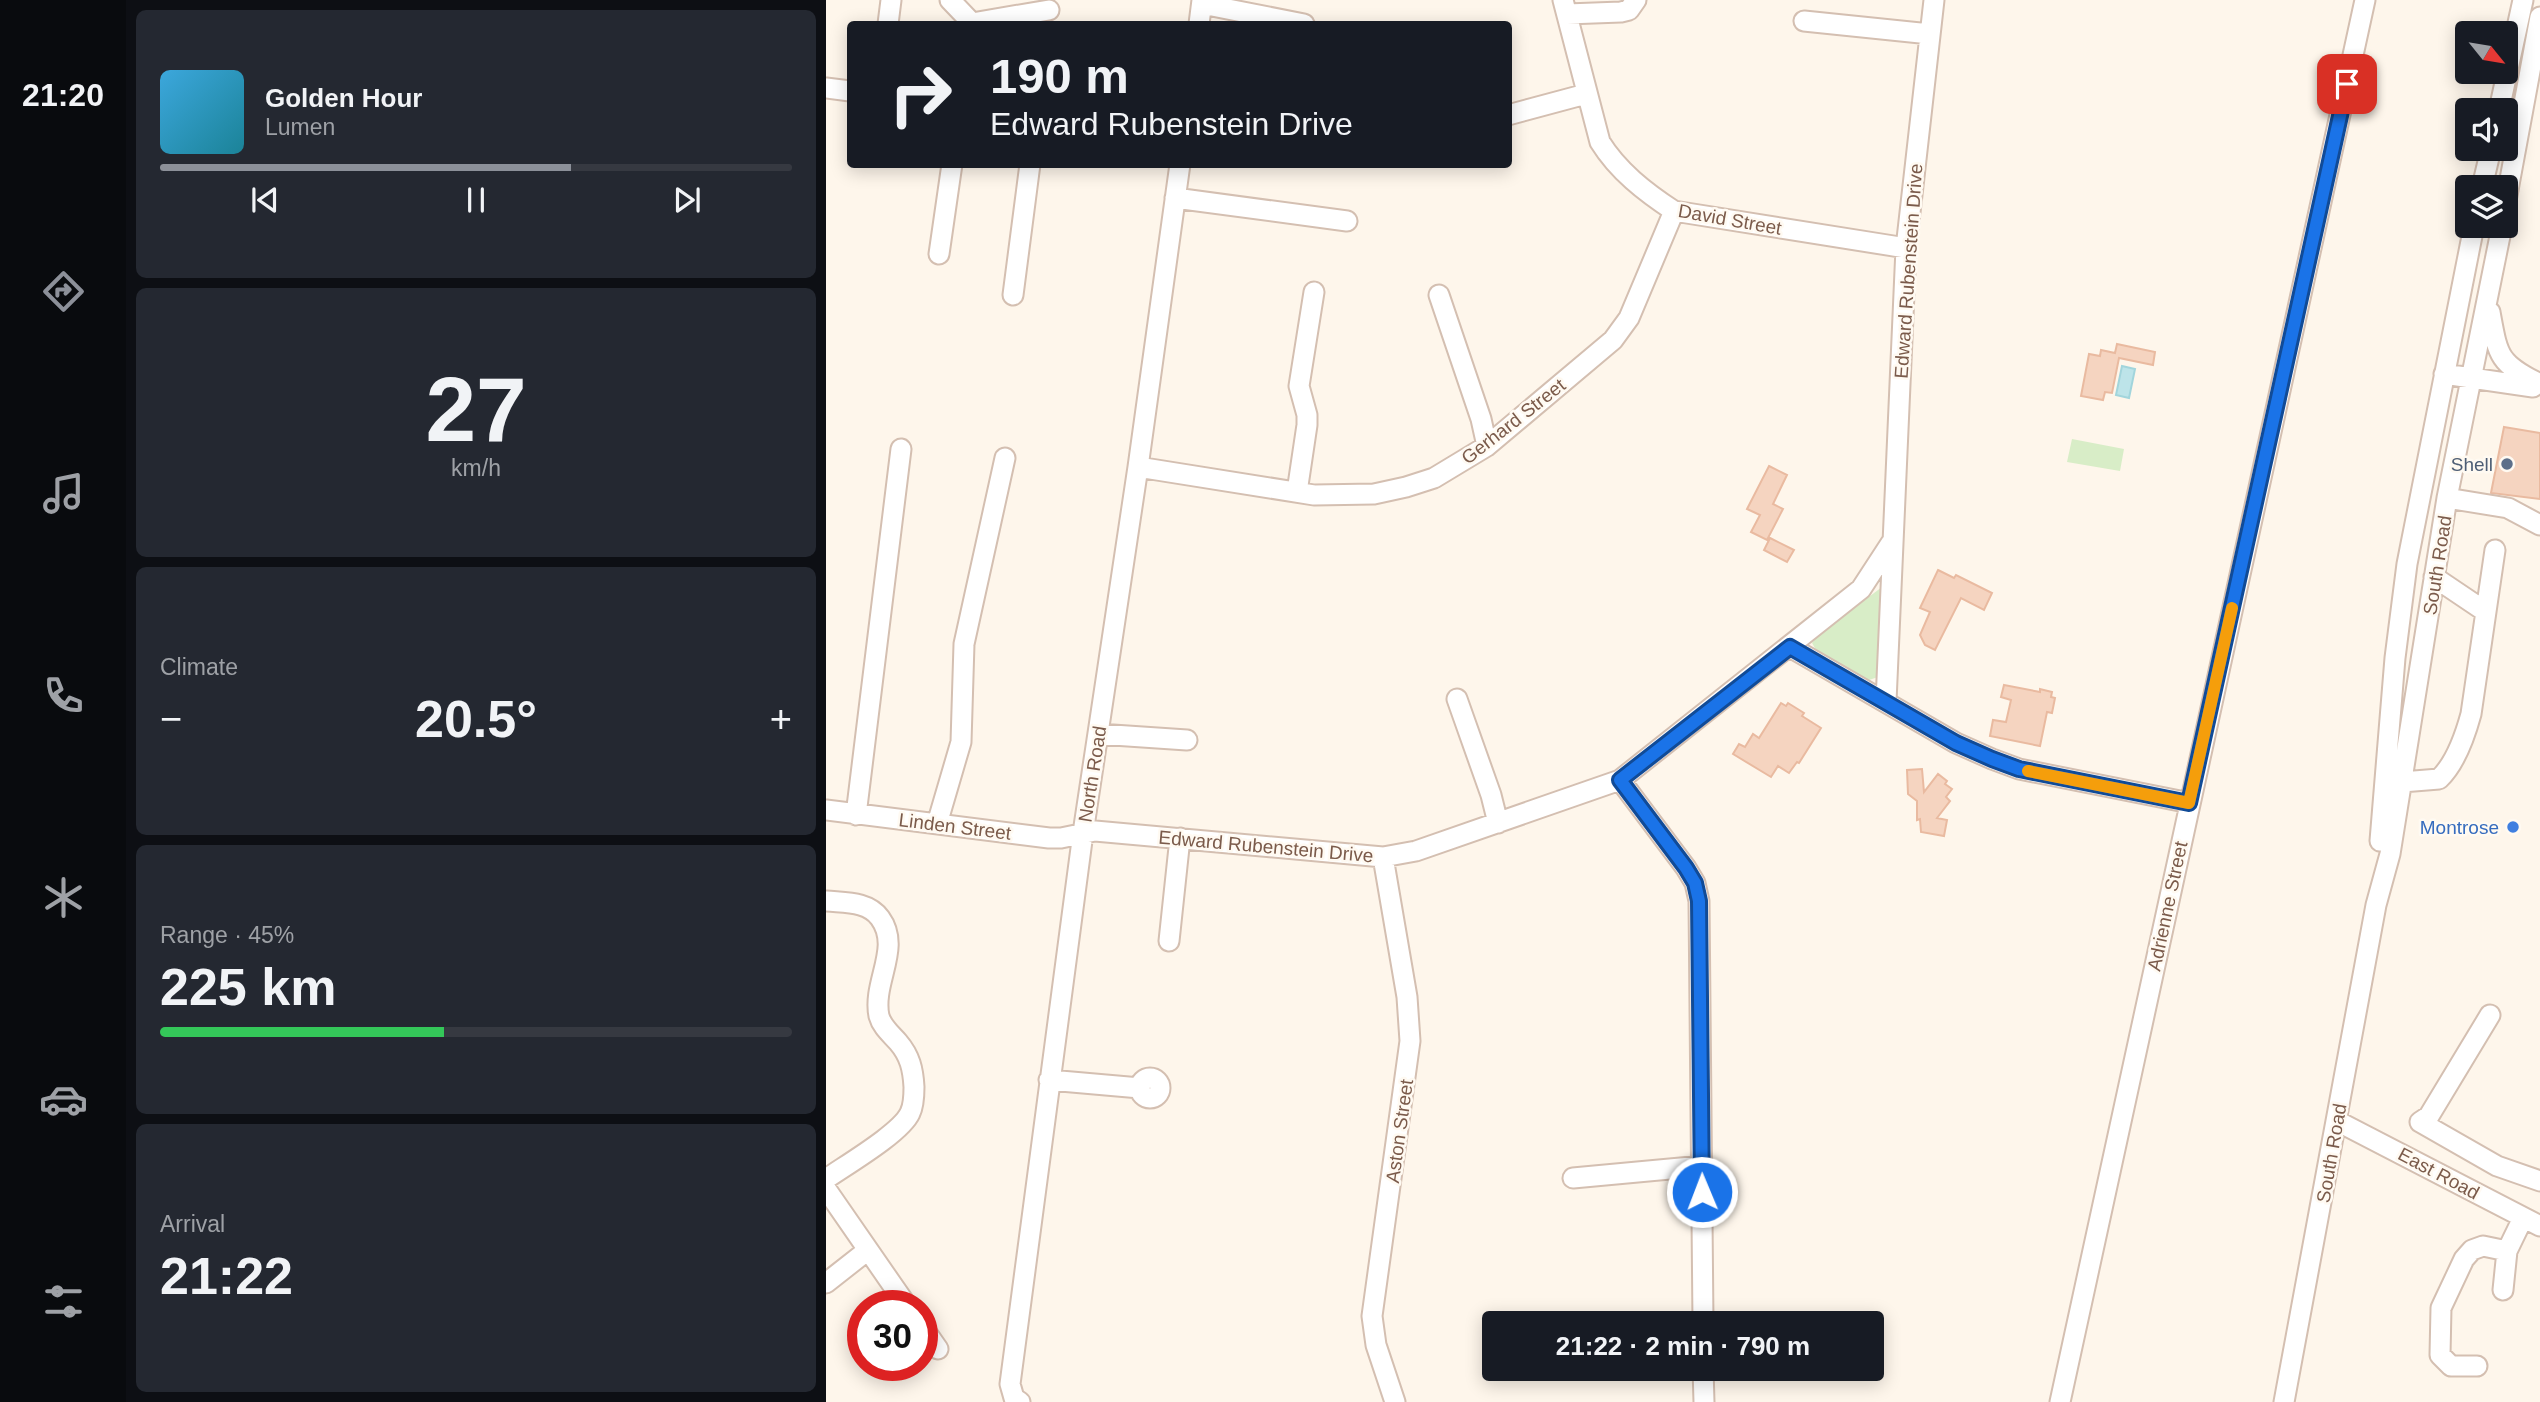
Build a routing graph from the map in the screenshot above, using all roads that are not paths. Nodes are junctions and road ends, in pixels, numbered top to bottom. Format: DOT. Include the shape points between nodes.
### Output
graph roads {
  1 [pos="891,0"];
  2 [pos="950,0"];
  3 [pos="1636,0"];
  4 [pos="1934,0"];
  5 [pos="2365,0"];
  6 [pos="2523,0"];
  7 [pos="1202,2"];
  8 [pos="1565,7"];
  9 [pos="1277,9"];
  10 [pos="1049,12"];
  11 [pos="2540,17"];
  12 [pos="888,21"];
  13 [pos="969,21"];
  14 [pos="991,21"];
  15 [pos="1199,21"];
  16 [pos="1299,21"];
  17 [pos="1804,21"];
  18 [pos="1930,34"];
  19 [pos="826,88"];
  20 [pos="847,90"];
  21 [pos="1586,94"];
  22 [pos="2502,98"];
  23 [pos="1512,114"];
  24 [pos="2531,116"];
  25 [pos="951,168"];
  26 [pos="1029,168"];
  27 [pos="1179,168"];
  28 [pos="2514,175"];
  29 [pos="1175,198"];
  30 [pos="1674,211"];
  31 [pos="1347,222"];
  32 [pos="2472,238"];
  33 [pos="2500,238"];
  34 [pos="1906,248"];
  35 [pos="939,254"];
  36 [pos="1314,292"];
  37 [pos="1013,295"];
  38 [pos="1439,295"];
  39 [pos="2488,300"];
  40 [pos="2444,374"];
  41 [pos="2472,378"];
  42 [pos="2540,386"];
  43 [pos="1487,446"];
  44 [pos="901,449"];
  45 [pos="1005,458"];
  46 [pos="1138,467"];
  47 [pos="1297,492"];
  48 [pos="2447,498"];
  49 [pos="2540,525"];
  50 [pos="1891,543"];
  51 [pos="2495,550"];
  52 [pos="2434,577"];
  53 [pos="2486,612"];
  54 [pos="1790,647"];
  55 [pos="1457,699"];
  56 [pos="1885,702"];
  57 [pos="1098,734"];
  58 [pos="1187,740"];
  59 [pos="1620,780"];
  60 [pos="2402,782"];
  61 [pos="2189,803"];
  62 [pos="826,810"];
  63 [pos="856,815"];
  64 [pos="1498,823"];
  65 [pos="937,824"];
  66 [pos="1083,833"];
  67 [pos="1180,838"];
  68 [pos="1383,857"];
  69 [pos="826,901"];
  70 [pos="2376,905"];
  71 [pos="1169,941"];
  72 [pos="2490,1015"];
  73 [pos="1049,1080"];
  74 [pos="1140,1088"];
  75 [pos="2337,1121"];
  76 [pos="1702,1166"];
  77 [pos="1573,1178"];
  78 [pos="826,1179"];
  79 [pos="2540,1181"];
  80 [pos="826,1189"];
  81 [pos="2532,1222"];
  82 [pos="868,1250"];
  83 [pos="2507,1251"];
  84 [pos="826,1283"];
  85 [pos="896,1290"];
  86 [pos="2503,1290"];
  87 [pos="1703,1311"];
  88 [pos="2477,1366"];
  89 [pos="1705,1381"];
  90 [pos="1709,1401"];
  91 [pos="1020,1402"];
  92 [pos="1395,1402"];
  93 [pos="2060,1402"];
  94 [pos="2284,1402"];
  1 -- 12 [label="street"];
  2 -- 13 [label="street"];
  3 -- 8 [label="street" via="1621,12"];
  4 -- 18 [label="street, Edward Rubenstein Drive"];
  5 -- 61 [label="street, Adrienne Street"];
  6 -- 22 [label="street"];
  7 -- 9 [label="street"];
  7 -- 15 [label="street"];
  8 -- 21 [label="street, David Street"];
  9 -- 16 [label="street"];
  10 -- 14 [label="street"];
  11 -- 24 [label="street"];
  17 -- 18 [label="street"];
  18 -- 34 [label="street, Edward Rubenstein Drive"];
  19 -- 20 [label="street"];
  21 -- 23 [label="street"];
  21 -- 30 [label="street, David Street" via="1595,128 1610,157 1640,187"];
  24 -- 28 [label="street"];
  25 -- 35 [label="street"];
  26 -- 37 [label="street"];
  27 -- 29 [label="street, North Road"];
  29 -- 31 [label="street"];
  29 -- 46 [label="street, North Road"];
  30 -- 34 [label="street, David Street"];
  30 -- 43 [label="street, Gerhard Street" via="1622,330"];
  32 -- 40 [label="street, South Road"];
  33 -- 39 [label="street, South Road"];
  34 -- 50 [label="street, Edward Rubenstein Drive"];
  36 -- 47 [label="street" via="1299,386 1307,425"];
  38 -- 43 [label="street"];
  39 -- 41 [label="street, South Road"];
  39 -- 42 [label="street" via="2497,349 2512,370"];
  40 -- 41 [label="street"];
  40 -- 70 [label="street, South Road" via="2407,564"];
  41 -- 42 [label="street"];
  41 -- 48 [label="street, South Road"];
  43 -- 47 [label="street, Gerhard Street" via="1434,478 1406,487 1348,496"];
  44 -- 63 [label="street"];
  45 -- 65 [label="street" via="963,652 961,742"];
  46 -- 47 [label="street, Gerhard Street"];
  46 -- 57 [label="street, North Road"];
  48 -- 49 [label="street" via="2508,509"];
  48 -- 52 [label="street, South Road"];
  50 -- 54 [label="street, Edward Rubenstein Drive" via="1861,589"];
  50 -- 56 [label="street, Edward Rubenstein Drive"];
  51 -- 53 [label="street"];
  52 -- 53 [label="street"];
  52 -- 60 [label="street, South Road"];
  53 -- 60 [label="street" via="2472,714 2451,764 2439,779"];
  54 -- 56 [label="street"];
  54 -- 59 [label="street, Edward Rubenstein Drive"];
  55 -- 64 [label="street"];
  56 -- 61 [label="street" via="1956,743 2019,769"];
  57 -- 58 [label="street"];
  57 -- 66 [label="street, North Road"];
  59 -- 64 [label="street, Edward Rubenstein Drive"];
  59 -- 76 [label="street" via="1686,868 1699,901"];
  60 -- 70 [label="street, South Road"];
  61 -- 93 [label="street, Adrienne Street"];
  62 -- 63 [label="street, Linden Street"];
  63 -- 65 [label="street, Linden Street"];
  64 -- 68 [label="street, Edward Rubenstein Drive" via="1416,851"];
  65 -- 66 [label="street, Linden Street" via="1049,838"];
  66 -- 67 [label="street, Edward Rubenstein Drive"];
  66 -- 73 [label="street, North Road"];
  67 -- 68 [label="street, Edward Rubenstein Drive"];
  67 -- 71 [label="street"];
  68 -- 92 [label="street, Aston Street" via="1410,1021 1408,1070 1372,1316 1376,1345"];
  69 -- 78 [label="street" via="867,907 887,928 890,944 878,989 879,1015 909,1058 914,1099 901,1126"];
  70 -- 75 [label="street, South Road"];
  72 -- 79 [label="street" via="2429,1116 2420,1122 2497,1166"];
  73 -- 74 [label="street"];
  73 -- 91 [label="street, North Road" via="1010,1384"];
  75 -- 81 [label="street, East Road"];
  75 -- 94 [label="street, South Road"];
  76 -- 77 [label="street"];
  76 -- 87 [label="street"];
  80 -- 82 [label="street"];
  81 -- 83 [label="street"];
  82 -- 84 [label="street"];
  82 -- 85 [label="street"];
  83 -- 86 [label="street"];
  83 -- 88 [label="street" via="2483,1246 2472,1250 2441,1308 2440,1354 2451,1366"];
  89 -- 90 [label="street"];
}
